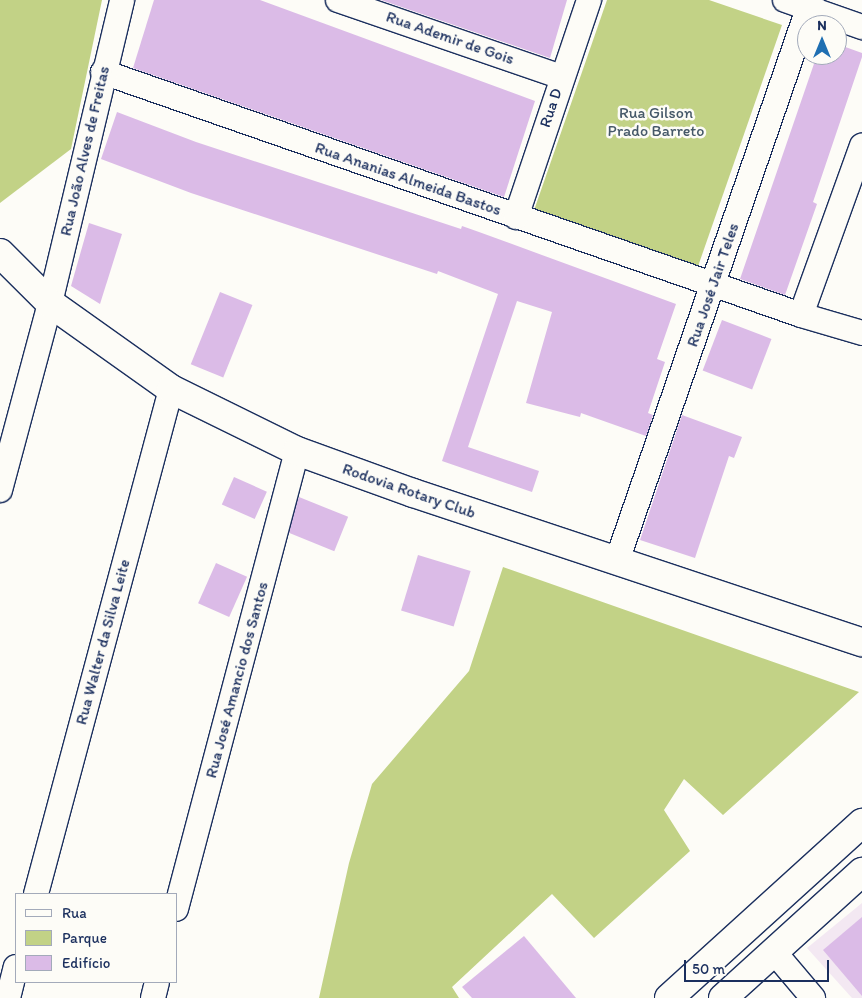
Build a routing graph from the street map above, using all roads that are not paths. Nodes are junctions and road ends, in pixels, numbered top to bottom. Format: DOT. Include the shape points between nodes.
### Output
graph roads {
  1 [pos="122,0"];
  2 [pos="338,0"];
  3 [pos="589,0"];
  4 [pos="785,0"];
  5 [pos="809,4"];
  6 [pos="862,27"];
  7 [pos="104,72"];
  8 [pos="561,77"];
  9 [pos="862,146"];
  10 [pos="516,216"];
  11 [pos="0,253"];
  12 [pos="713,285"];
  13 [pos="50,303"];
  14 [pos="801,315"];
  15 [pos="862,332"];
  16 [pos="171,389"];
  17 [pos="297,451"];
  18 [pos="0,490"];
  19 [pos="617,562"];
  20 [pos="862,642"];
  21 [pos="862,823"];
  22 [pos="862,872"];
  23 [pos="36,893"];
  24 [pos="178,901"];
  25 [pos="775,953"];
  26 [pos="701,970"];
  27 [pos="15,971"];
  28 [pos="157,983"];
  29 [pos="725,996"];
  30 [pos="8,998"];
  31 [pos="153,998"];
  32 [pos="668,998"];
  33 [pos="813,998"];
  1 -- 7 [label="street, Rua João Alves de Freitas"];
  2 -- 8 [label="street, Rua Ademir de Gois"];
  3 -- 8 [label="street, Rua D"];
  4 -- 5 [label="street"];
  5 -- 6 [label="street"];
  5 -- 12 [label="street, Rua José Jair Teles"];
  7 -- 10 [label="street, Rua Ananias Almeida Bastos"];
  7 -- 13 [label="street, Rua João Alves de Freitas"];
  8 -- 10 [label="street, Rua D"];
  9 -- 14 [label="street"];
  10 -- 12 [label="street, Rua Ananias Almeida Bastos"];
  11 -- 13 [label="main road, Rodovia Rotary Club"];
  12 -- 14 [label="street, Rua Ananias Almeida Bastos"];
  12 -- 19 [label="street, Rua José Jair Teles"];
  13 -- 16 [label="main road, Rodovia Rotary Club"];
  13 -- 18 [label="street, Rua João Alves de Freitas"];
  14 -- 15 [label="street, Rua Ananias Almeida Bastos"];
  16 -- 17 [label="main road, Rodovia Rotary Club"];
  16 -- 23 [label="street, Rua Walter da Silva Leite"];
  17 -- 19 [label="main road, Rodovia Rotary Club"];
  17 -- 24 [label="street, Rua José Amancio dos Santos"];
  19 -- 20 [label="main road, Rodovia Rotary Club"];
  21 -- 26 [label="main road"];
  22 -- 25 [label="main road"];
  25 -- 29 [label="main road"];
  25 -- 33 [label="street"];
  26 -- 29 [label="main road"];
  26 -- 32 [label="main road"];
  27 -- 30 [label="street"];
  28 -- 31 [label="street"];
}
